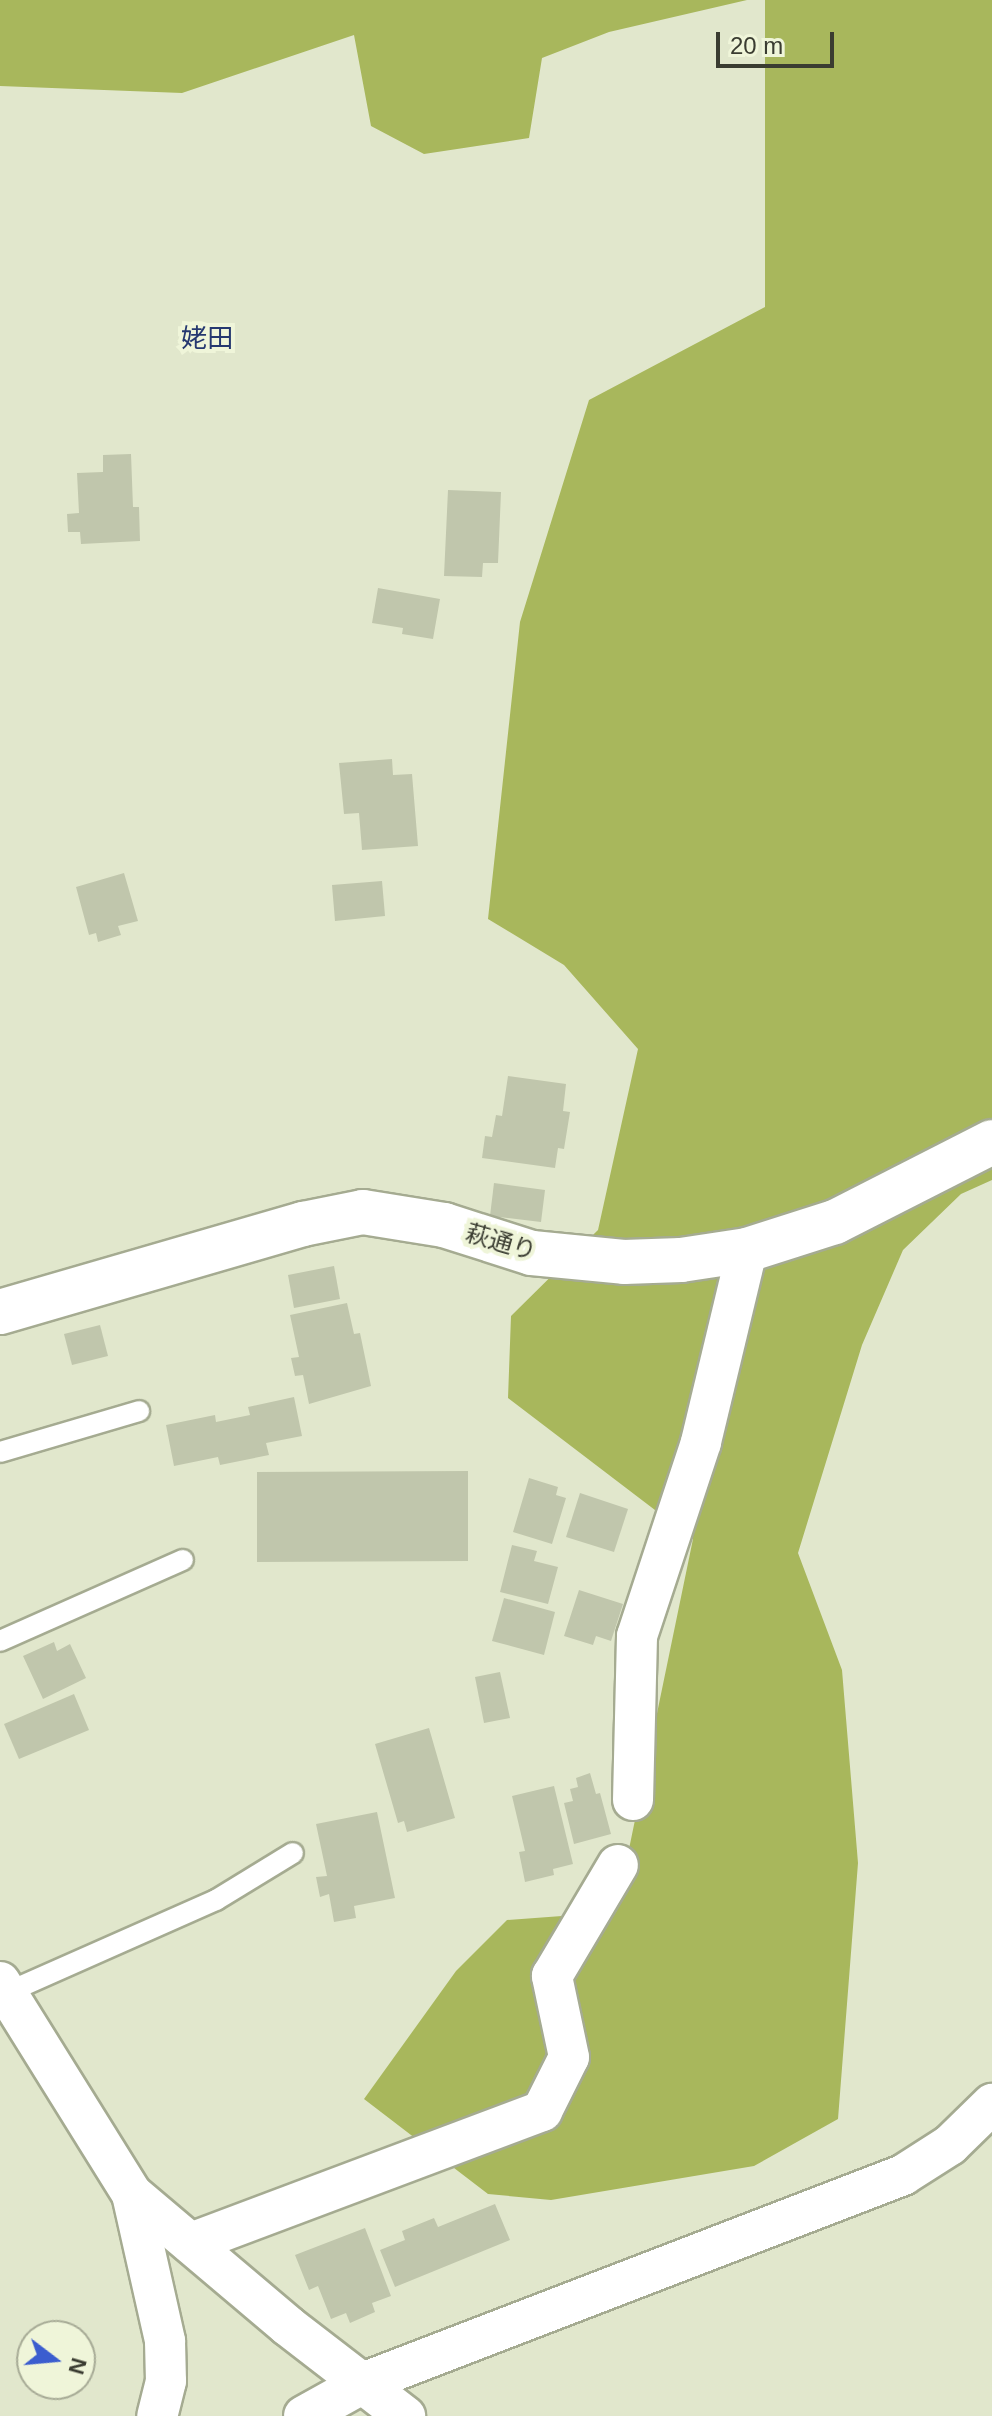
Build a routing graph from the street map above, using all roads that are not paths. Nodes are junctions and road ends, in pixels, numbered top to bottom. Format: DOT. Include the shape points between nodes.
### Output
graph roads {
  1 [pos="992,1142"];
  2 [pos="747,1250"];
  3 [pos="0,1312"];
  4 [pos="139,1411"];
  5 [pos="0,1452"];
  6 [pos="183,1560"];
  7 [pos="0,1641"];
  8 [pos="633,1800"];
  9 [pos="293,1853"];
  10 [pos="618,1865"];
  11 [pos="3,1988"];
  12 [pos="992,2104"];
  13 [pos="132,2194"];
  14 [pos="191,2243"];
  15 [pos="365,2382"];
  16 [pos="161,2398"];
  17 [pos="190,2416"];
  18 [pos="304,2416"];
  19 [pos="405,2416"];
  1 -- 2 [label="street, 萩通り" via="835,1222"];
  2 -- 3 [label="street, 萩通り" via="681,1260 609,1261 532,1253 444,1225 363,1212 303,1224"];
  2 -- 8 [label="street" via="701,1442 637,1636"];
  4 -- 5 [label="lane"];
  6 -- 7 [label="lane"];
  9 -- 11 [label="lane" via="216,1900"];
  10 -- 14 [label="street" via="552,1976 569,2057 542,2111"];
  11 -- 13 [label="street"];
  12 -- 15 [label="street" via="950,2145 903,2175"];
  13 -- 14 [label="street"];
  13 -- 16 [label="street" via="165,2341"];
  14 -- 15 [label="street" via="288,2326"];
  15 -- 18 [label="street"];
  15 -- 19 [label="street"];
  16 -- 17 [label="street"];
}
